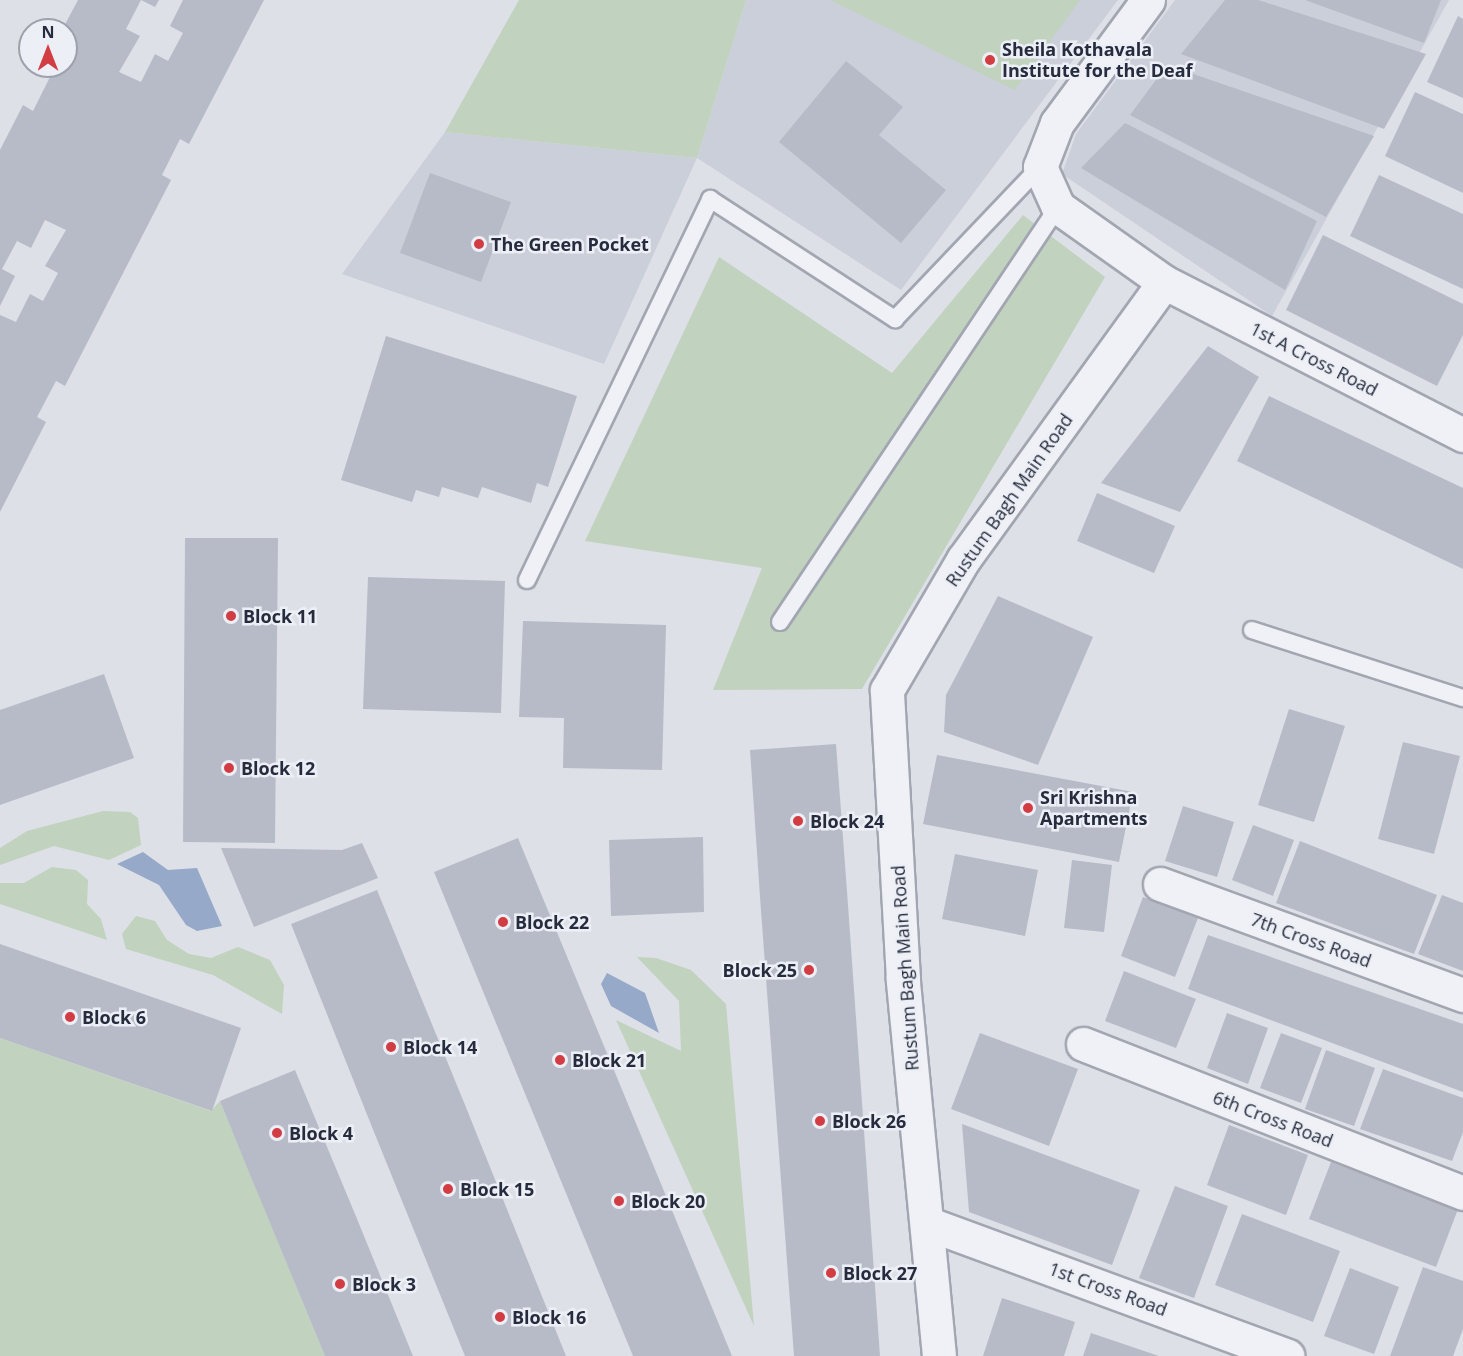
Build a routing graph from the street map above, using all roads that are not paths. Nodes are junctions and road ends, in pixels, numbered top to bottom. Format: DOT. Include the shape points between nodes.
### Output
graph roads {
  1 [pos="1148,0"];
  2 [pos="1040,167"];
  3 [pos="1058,207"];
  4 [pos="1164,282"];
  5 [pos="1463,435"];
  6 [pos="527,580"];
  7 [pos="780,622"];
  8 [pos="1252,630"];
  9 [pos="1463,698"];
  10 [pos="1160,884"];
  11 [pos="1463,995"];
  12 [pos="1083,1044"];
  13 [pos="1463,1193"];
  14 [pos="929,1224"];
  15 [pos="939,1356"];
  16 [pos="1287,1356"];
  1 -- 2 [label="street" via="1057,123"];
  2 -- 3 [label="street"];
  2 -- 6 [label="lane" via="895,319 710,199"];
  3 -- 4 [label="street"];
  3 -- 7 [label="lane"];
  4 -- 5 [label="street, 1st A Cross Road"];
  4 -- 14 [label="street, Rustum Bagh Main Road" via="963,560 887,690 903,978"];
  8 -- 9 [label="lane"];
  10 -- 11 [label="street, 7th Cross Road"];
  12 -- 13 [label="street, 6th Cross Road"];
  14 -- 15 [label="street, Rustum Bagh Main Road"];
  14 -- 16 [label="street, 1st Cross Road"];
}
